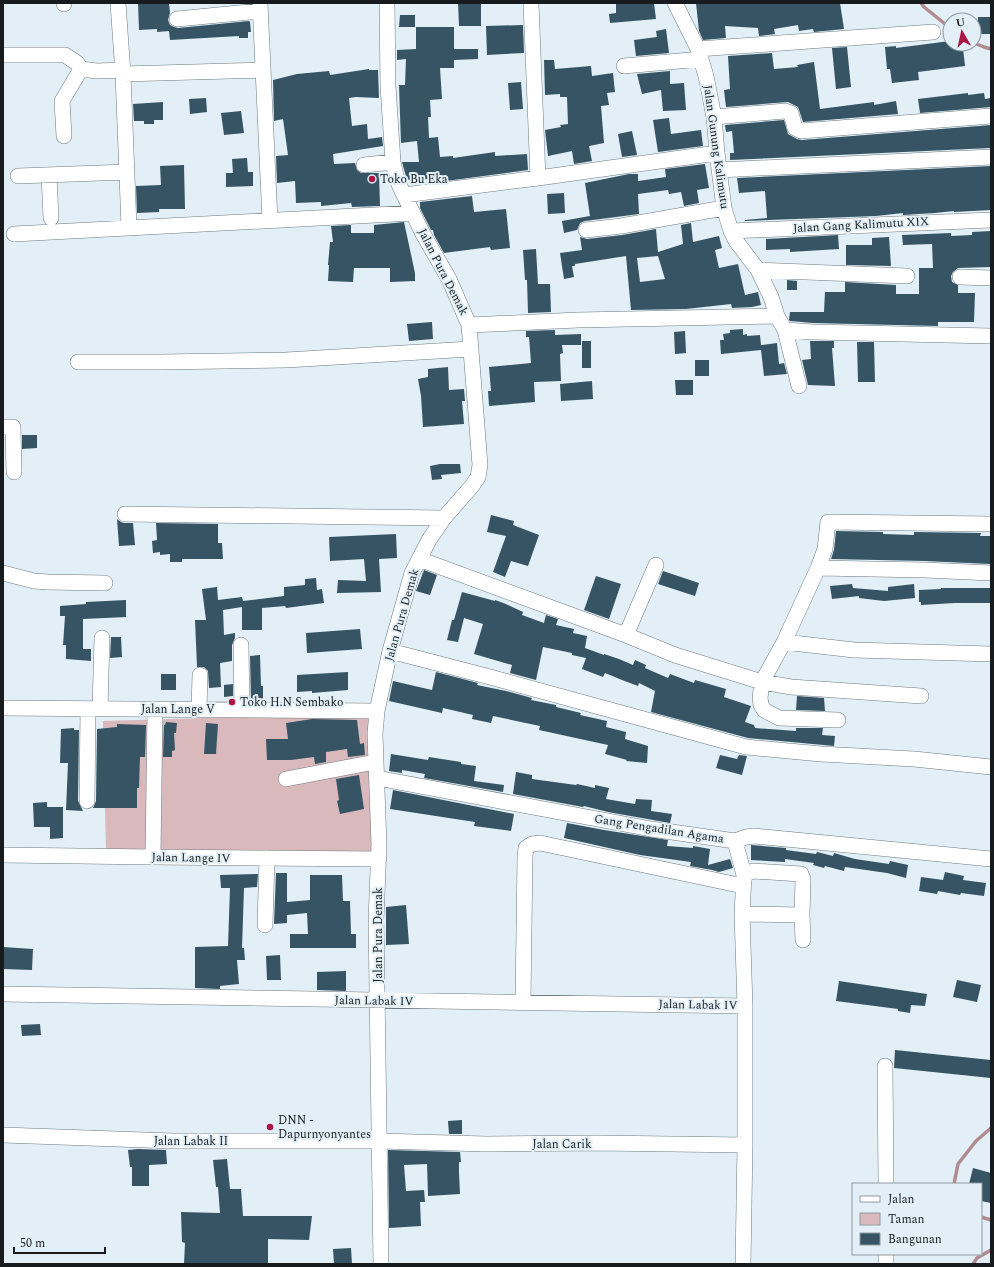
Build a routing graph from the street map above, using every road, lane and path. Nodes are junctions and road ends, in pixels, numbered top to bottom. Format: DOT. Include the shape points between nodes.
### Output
graph roads {
  1 [pos="118,3"];
  2 [pos="387,3"];
  3 [pos="531,3"];
  4 [pos="674,3"];
  5 [pos="260,7"];
  6 [pos="177,19"];
  7 [pos="932,32"];
  8 [pos="700,54"];
  9 [pos="3,55"];
  10 [pos="624,66"];
  11 [pos="81,69"];
  12 [pos="263,70"];
  13 [pos="123,72"];
  14 [pos="991,116"];
  15 [pos="714,117"];
  16 [pos="64,136"];
  17 [pos="717,153"];
  18 [pos="991,157"];
  19 [pos="393,162"];
  20 [pos="364,165"];
  21 [pos="719,170"];
  22 [pos="127,172"];
  23 [pos="49,175"];
  24 [pos="18,176"];
  25 [pos="538,178"];
  26 [pos="404,195"];
  27 [pos="724,208"];
  28 [pos="413,213"];
  29 [pos="51,218"];
  30 [pos="991,220"];
  31 [pos="270,221"];
  32 [pos="129,227"];
  33 [pos="586,230"];
  34 [pos="731,232"];
  35 [pos="14,234"];
  36 [pos="758,270"];
  37 [pos="907,276"];
  38 [pos="960,277"];
  39 [pos="991,278"];
  40 [pos="777,316"];
  41 [pos="469,325"];
  42 [pos="785,330"];
  43 [pos="991,336"];
  44 [pos="471,349"];
  45 [pos="78,362"];
  46 [pos="799,386"];
  47 [pos="3,427"];
  48 [pos="14,472"];
  49 [pos="125,514"];
  50 [pos="444,518"];
  51 [pos="991,524"];
  52 [pos="418,559"];
  53 [pos="656,565"];
  54 [pos="818,568"];
  55 [pos="3,573"];
  56 [pos="991,573"];
  57 [pos="105,583"];
  58 [pos="626,635"];
  59 [pos="102,638"];
  60 [pos="784,642"];
  61 [pos="241,645"];
  62 [pos="390,651"];
  63 [pos="991,654"];
  64 [pos="200,675"];
  65 [pos="762,682"];
  66 [pos="921,696"];
  67 [pos="3,708"];
  68 [pos="94,709"];
  69 [pos="156,709"];
  70 [pos="199,709"];
  71 [pos="242,710"];
  72 [pos="377,711"];
  73 [pos="838,720"];
  74 [pos="376,762"];
  75 [pos="991,767"];
  76 [pos="377,778"];
  77 [pos="286,779"];
  78 [pos="87,801"];
  79 [pos="735,841"];
  80 [pos="3,855"];
  81 [pos="153,857"];
  82 [pos="267,858"];
  83 [pos="379,859"];
  84 [pos="991,859"];
  85 [pos="744,881"];
  86 [pos="742,914"];
  87 [pos="802,916"];
  88 [pos="265,925"];
  89 [pos="803,940"];
  90 [pos="3,994"];
  91 [pos="378,1001"];
  92 [pos="523,1002"];
  93 [pos="746,1006"];
  94 [pos="885,1066"];
  95 [pos="3,1135"];
  96 [pos="380,1141"];
  97 [pos="745,1145"];
  98 [pos="886,1183"];
  99 [pos="381,1264"];
  100 [pos="743,1264"];
  1 -- 13 [label="street"];
  2 -- 19 [label="street, Jalan Pura Demak" via="388,86"];
  3 -- 25 [label="street"];
  4 -- 8 [label="street, Jalan Gunung Kalimutu"];
  5 -- 6 [label="street"];
  5 -- 12 [label="street"];
  7 -- 8 [label="street"];
  8 -- 10 [label="street"];
  8 -- 15 [label="street, Jalan Gunung Kalimutu"];
  9 -- 11 [label="street" via="65,55"];
  11 -- 13 [label="street"];
  11 -- 16 [label="street" via="62,101"];
  12 -- 13 [label="street"];
  12 -- 31 [label="street"];
  13 -- 22 [label="street"];
  14 -- 15 [label="street" via="801,131 795,128 792,115 788,112"];
  15 -- 17 [label="street, Jalan Gunung Kalimutu"];
  17 -- 21 [label="street, Jalan Gunung Kalimutu"];
  17 -- 25 [label="street"];
  18 -- 21 [label="street"];
  19 -- 20 [label="street"];
  19 -- 26 [label="street, Jalan Pura Demak"];
  21 -- 27 [label="street, Jalan Gunung Kalimutu"];
  22 -- 23 [label="street"];
  22 -- 32 [label="street"];
  23 -- 24 [label="street"];
  23 -- 29 [label="street"];
  25 -- 26 [label="street"];
  26 -- 28 [label="street, Jalan Pura Demak"];
  27 -- 33 [label="street"];
  27 -- 34 [label="street, Jalan Gunung Kalimutu"];
  28 -- 31 [label="street"];
  28 -- 41 [label="street, Jalan Pura Demak" via="449,278"];
  30 -- 34 [label="street, Jalan Gang Kalimutu XIX"];
  31 -- 32 [label="street"];
  32 -- 35 [label="street"];
  34 -- 36 [label="street, Jalan Gunung Kalimutu"];
  36 -- 37 [label="street"];
  36 -- 40 [label="street, Jalan Gunung Kalimutu"];
  38 -- 39 [label="street"];
  40 -- 41 [label="street"];
  40 -- 42 [label="street, Jalan Gunung Kalimutu"];
  41 -- 44 [label="street, Jalan Pura Demak"];
  42 -- 43 [label="street"];
  42 -- 46 [label="street, Jalan Gunung Kalimutu"];
  44 -- 45 [label="street" via="286,360"];
  44 -- 50 [label="street, Jalan Pura Demak" via="480,465 478,477 472,486"];
  47 -- 48 [label="street" via="13,428"];
  49 -- 50 [label="street"];
  50 -- 52 [label="street, Jalan Pura Demak"];
  51 -- 54 [label="street" via="828,522 825,549"];
  52 -- 58 [label="street"];
  52 -- 62 [label="street, Jalan Pura Demak"];
  53 -- 58 [label="street"];
  54 -- 56 [label="street"];
  54 -- 60 [label="street"];
  55 -- 57 [label="street" via="34,581"];
  58 -- 65 [label="street" via="675,655"];
  59 -- 68 [label="street"];
  60 -- 63 [label="street" via="854,650"];
  60 -- 65 [label="street"];
  61 -- 71 [label="street"];
  62 -- 72 [label="street, Jalan Pura Demak"];
  62 -- 75 [label="street" via="746,747"];
  64 -- 70 [label="street"];
  65 -- 66 [label="street" via="791,687"];
  65 -- 73 [label="street" via="761,705 771,715 779,718"];
  67 -- 68 [label="street, Jalan Lange V"];
  68 -- 69 [label="street, Jalan Lange V"];
  68 -- 78 [label="street"];
  69 -- 70 [label="street, Jalan Lange V"];
  69 -- 81 [label="street"];
  70 -- 71 [label="street, Jalan Lange V"];
  71 -- 72 [label="street, Jalan Lange V"];
  72 -- 74 [label="street, Jalan Pura Demak"];
  74 -- 76 [label="street, Jalan Pura Demak"];
  74 -- 77 [label="street"];
  76 -- 79 [label="street, Gang Pengadilan Agama" via="651,830"];
  76 -- 83 [label="street, Jalan Pura Demak"];
  79 -- 84 [label="street, Gang Pengadilan Agama" via="754,836"];
  79 -- 85 [label="street"];
  80 -- 81 [label="street, Jalan Lange IV"];
  81 -- 82 [label="street, Jalan Lange IV"];
  82 -- 83 [label="street, Jalan Lange IV"];
  82 -- 88 [label="street"];
  83 -- 91 [label="street, Jalan Pura Demak" via="376,920"];
  85 -- 86 [label="street"];
  85 -- 87 [label="street" via="753,871 801,874"];
  85 -- 92 [label="street" via="540,843 532,844 526,848 525,856"];
  86 -- 87 [label="street"];
  86 -- 93 [label="street"];
  87 -- 89 [label="street"];
  90 -- 91 [label="street, Jalan Labak IV"];
  91 -- 92 [label="street, Jalan Labak IV"];
  91 -- 96 [label="street, Jalan Pura Demak"];
  92 -- 93 [label="street, Jalan Labak IV"];
  93 -- 97 [label="street"];
  94 -- 98 [label="street"];
  95 -- 96 [label="street, Jalan Labak II" via="172,1141"];
  96 -- 97 [label="street, Jalan Carik"];
  96 -- 99 [label="street, Jalan Pura Demak"];
  97 -- 100 [label="street"];
}
